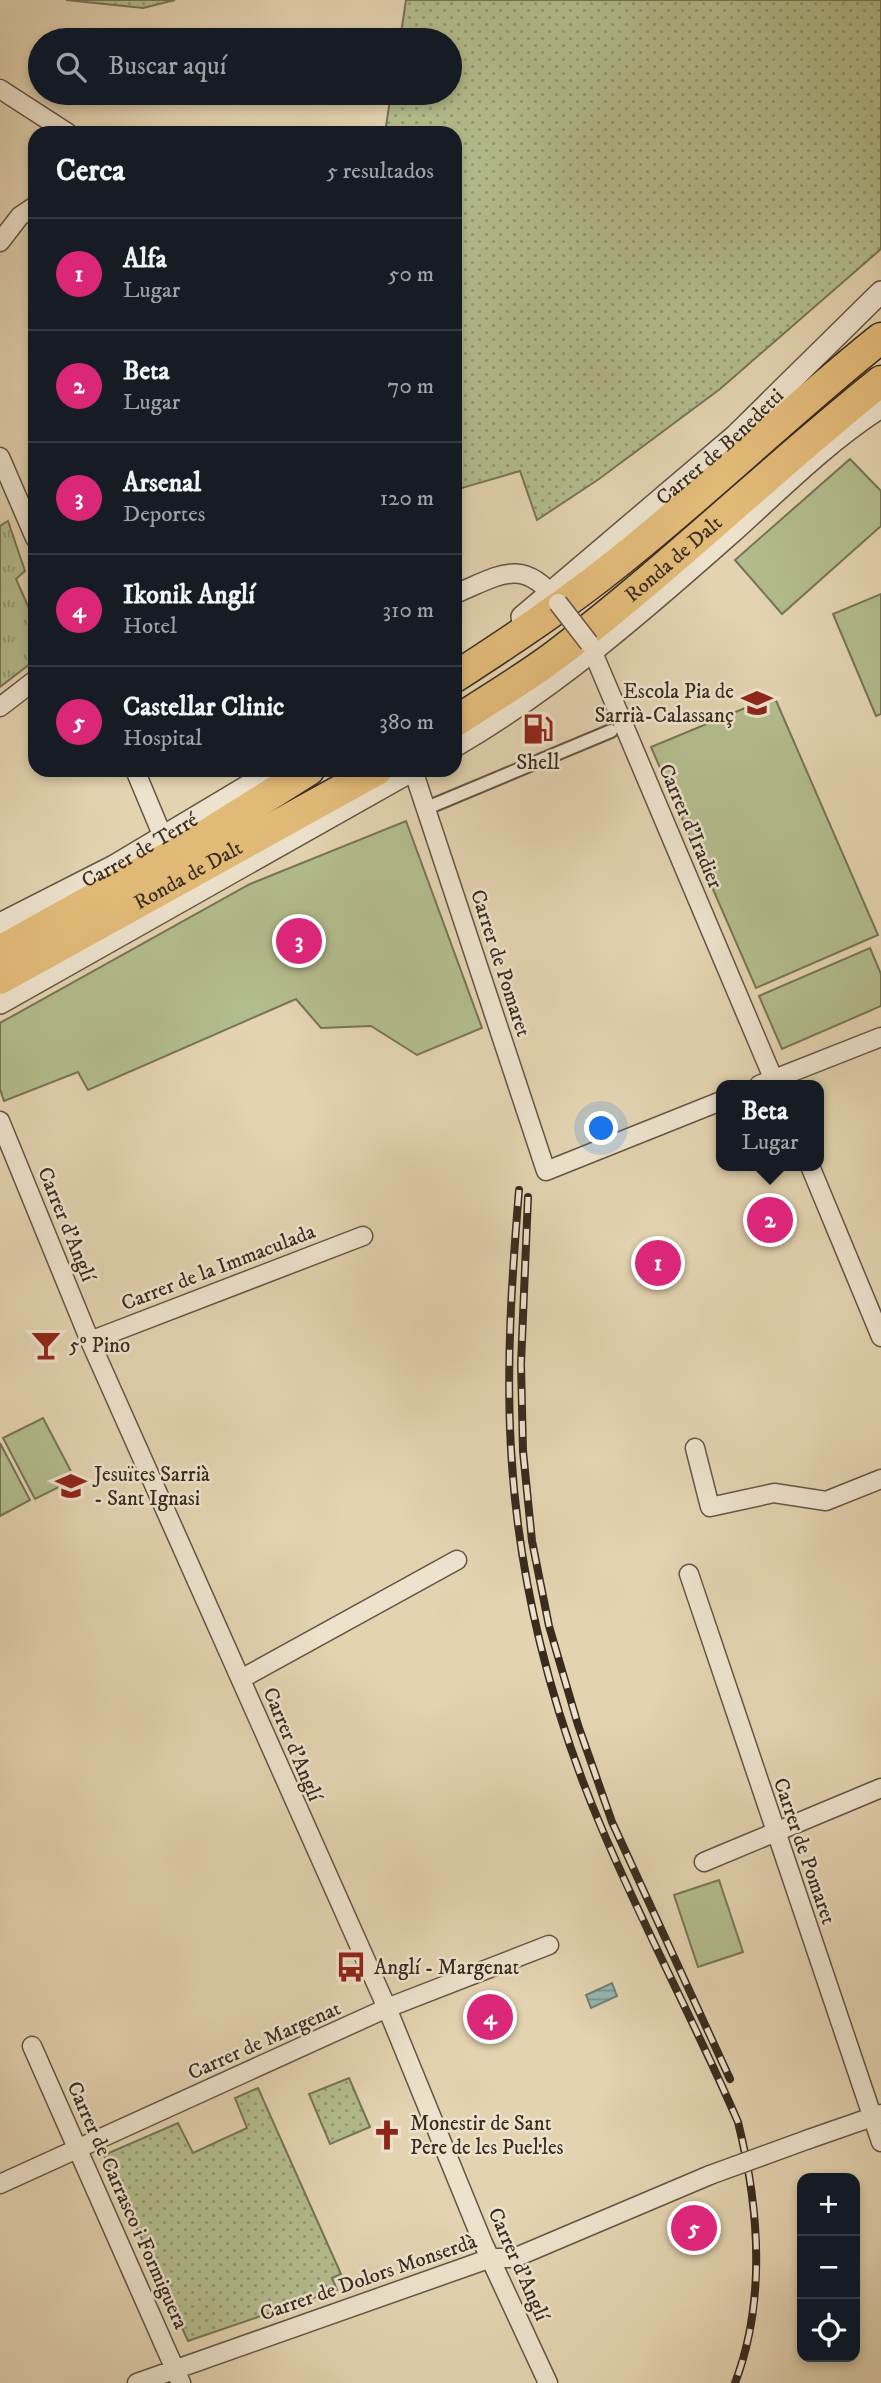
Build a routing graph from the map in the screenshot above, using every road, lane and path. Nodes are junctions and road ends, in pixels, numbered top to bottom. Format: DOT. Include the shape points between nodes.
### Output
graph roads {
  1 [pos="0,89"];
  2 [pos="57,126"];
  3 [pos="28,211"];
  4 [pos="0,242"];
  5 [pos="881,292"];
  6 [pos="881,323"];
  7 [pos="881,338"];
  8 [pos="831,377"];
  9 [pos="881,381"];
  10 [pos="881,407"];
  11 [pos="0,457"];
  12 [pos="28,522"];
  13 [pos="462,591"];
  14 [pos="555,598"];
  15 [pos="592,647"];
  16 [pos="462,659"];
  17 [pos="462,673"];
  18 [pos="28,686"];
  19 [pos="0,708"];
  20 [pos="462,717"];
  21 [pos="611,731"];
  22 [pos="462,742"];
  23 [pos="138,777"];
  24 [pos="263,777"];
  25 [pos="298,777"];
  26 [pos="364,777"];
  27 [pos="401,777"];
  28 [pos="415,777"];
  29 [pos="434,805"];
  30 [pos="163,837"];
  31 [pos="0,924"];
  32 [pos="0,951"];
  33 [pos="0,979"];
  34 [pos="0,1003"];
  35 [pos="881,1037"];
  36 [pos="769,1080"];
  37 [pos="777,1080"];
  38 [pos="716,1103"];
  39 [pos="0,1121"];
  40 [pos="812,1171"];
  41 [pos="363,1236"];
  42 [pos="878,1325"];
  43 [pos="90,1341"];
  44 [pos="695,1448"];
  45 [pos="881,1479"];
  46 [pos="457,1560"];
  47 [pos="690,1574"];
  48 [pos="240,1679"];
  49 [pos="881,1788"];
  50 [pos="775,1835"];
  51 [pos="704,1862"];
  52 [pos="549,1945"];
  53 [pos="387,2008"];
  54 [pos="32,2046"];
  55 [pos="877,2116"];
  56 [pos="881,2141"];
  57 [pos="80,2148"];
  58 [pos="0,2184"];
  59 [pos="491,2258"];
  60 [pos="179,2377"];
  61 [pos="137,2383"];
  62 [pos="548,2383"];
  1 -- 2 [label="street"];
  3 -- 4 [label="street"];
  5 -- 14 [label="street, Carrer de Benedetti" via="735,436"];
  6 -- 8 [label="highway"];
  7 -- 8 [label="highway, Ronda de Dalt"];
  8 -- 17 [label="highway, Ronda de Dalt" via="622,560 538,624"];
  9 -- 20 [label="highway, Ronda de Dalt" via="795,449 722,517 560,652"];
  10 -- 15 [label="street"];
  11 -- 12 [label="street"];
  13 -- 14 [label="street, Carrer d'Iradier" via="513,572 530,575"];
  14 -- 15 [label="street, Carrer d'Iradier, bridge"];
  14 -- 16 [label="street"];
  15 -- 22 [label="street" via="529,700"];
  15 -- 36 [label="street, Carrer d'Iradier"];
  18 -- 19 [label="street"];
  21 -- 29 [label="street"];
  23 -- 30 [label="street"];
  24 -- 30 [label="street, Carrer de Terré"];
  25 -- 32 [label="highway, Ronda de Dalt" via="190,845"];
  26 -- 33 [label="highway, Ronda de Dalt"];
  27 -- 34 [label="street"];
  28 -- 38 [label="street, Carrer de Pomaret" via="546,1171"];
  30 -- 31 [label="street, Carrer de Terré"];
  35 -- 37 [label="street"];
  39 -- 43 [label="street, Carrer d'Anglí"];
  40 -- 42 [label="street"];
  41 -- 43 [label="street, Carrer de la Immaculada"];
  43 -- 48 [label="street, Carrer d'Anglí"];
  44 -- 45 [label="street" via="710,1507 774,1493 825,1501"];
  46 -- 48 [label="street"];
  47 -- 50 [label="street, Carrer de Pomaret"];
  48 -- 53 [label="street, Carrer d'Anglí"];
  49 -- 50 [label="street"];
  50 -- 51 [label="street"];
  50 -- 55 [label="street, Carrer de Pomaret"];
  52 -- 53 [label="street, Carrer de Margenat"];
  53 -- 57 [label="street, Carrer de Margenat"];
  53 -- 59 [label="street, Carrer d'Anglí"];
  54 -- 57 [label="street, Carrer de Carrasco i Formiguera"];
  55 -- 56 [label="street, Carrer de Pomaret"];
  55 -- 59 [label="street, Carrer de Dolors Monserdà, bridge" via="710,2175 514,2258"];
  57 -- 58 [label="street, Carrer de Margenat"];
  57 -- 60 [label="street, Carrer de Carrasco i Formiguera"];
  59 -- 60 [label="street, Carrer de Dolors Monserdà" via="191,2362"];
  59 -- 62 [label="street, Carrer d'Anglí"];
  60 -- 61 [label="street, Carrer de Dolors Monserdà"];
}
